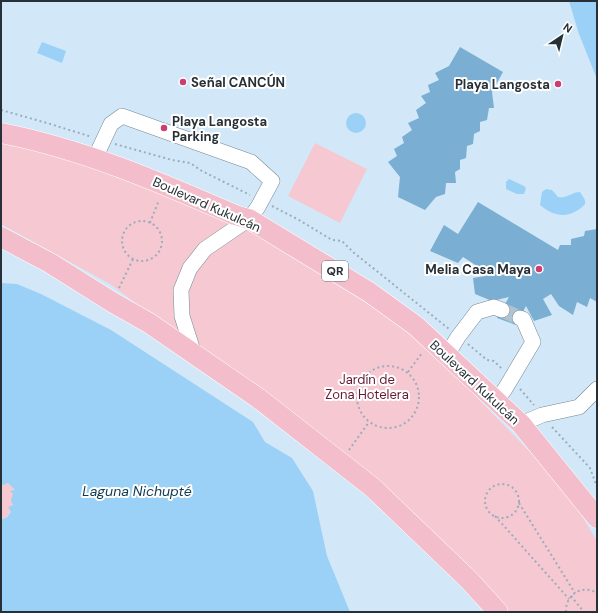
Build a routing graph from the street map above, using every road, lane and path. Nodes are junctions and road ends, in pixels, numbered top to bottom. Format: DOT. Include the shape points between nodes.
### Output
graph roads {
  1 [pos="1,133"];
  2 [pos="95,158"];
  3 [pos="165,185"];
  4 [pos="249,219"];
  5 [pos="150,223"];
  6 [pos="1,237"];
  7 [pos="133,259"];
  8 [pos="112,302"];
  9 [pos="502,310"];
  10 [pos="520,318"];
  11 [pos="432,340"];
  12 [pos="194,354"];
  13 [pos="447,354"];
  14 [pos="408,372"];
  15 [pos="597,389"];
  16 [pos="597,393"];
  17 [pos="496,400"];
  18 [pos="597,408"];
  19 [pos="369,422"];
  20 [pos="521,424"];
  21 [pos="340,461"];
  22 [pos="519,503"];
  23 [pos="495,516"];
  24 [pos="597,518"];
  25 [pos="575,593"];
  26 [pos="597,593"];
  27 [pos="571,596"];
  28 [pos="569,599"];
  29 [pos="498,612"];
  30 [pos="566,612"];
  31 [pos="584,612"];
  1 -- 2 [label="main road, Boulevard Kukulcán / QR"];
  2 -- 3 [label="main road, Boulevard Kukulcán / QR"];
  2 -- 4 [label="street" via="111,124 122,116 250,162 272,181"];
  3 -- 4 [label="main road, Boulevard Kukulcán / QR"];
  3 -- 5 [label="path"];
  4 -- 11 [label="main road, Boulevard Kukulcán / QR" via="369,292"];
  4 -- 12 [label="street" via="205,249 190,268 181,290 182,316"];
  5 -- 7 [label="path" via="135,222 124,232 123,247"];
  5 -- 7 [label="path" via="157,227 161,234 160,249 156,256 149,260"];
  6 -- 8 [label="main road" via="50,263"];
  7 -- 8 [label="path"];
  8 -- 12 [label="main road" via="149,323"];
  9 -- 13 [label="street" via="494,307 477,312"];
  10 -- 17 [label="street" via="523,319 533,342"];
  11 -- 13 [label="main road, Boulevard Kukulcán / QR"];
  11 -- 14 [label="path"];
  12 -- 21 [label="main road" via="258,398"];
  13 -- 17 [label="main road, Boulevard Kukulcán / QR"];
  14 -- 19 [label="path" via="416,382 419,393 418,405 413,416 404,424 392,428 380,427"];
  14 -- 19 [label="path" via="397,367 384,366 372,369 363,377 358,388 357,401"];
  15 -- 20 [label="street" via="580,407 542,415"];
  16 -- 18 [label="street"];
  17 -- 20 [label="main road, Boulevard Kukulcán / QR"];
  19 -- 21 [label="path"];
  20 -- 24 [label="main road, Boulevard Kukulcán / QR"];
  21 -- 29 [label="main road" via="372,487 430,542"];
  22 -- 23 [label="path" via="511,516"];
  22 -- 23 [label="path" via="517,492 508,486 498,485 492,488 488,492 486,503 490,513"];
  22 -- 25 [label="path"];
  23 -- 28 [label="path"];
  25 -- 26 [label="path" via="585,589"];
  25 -- 27 [label="path"];
  27 -- 28 [label="path"];
  27 -- 31 [label="path"];
  28 -- 30 [label="path"];
}
